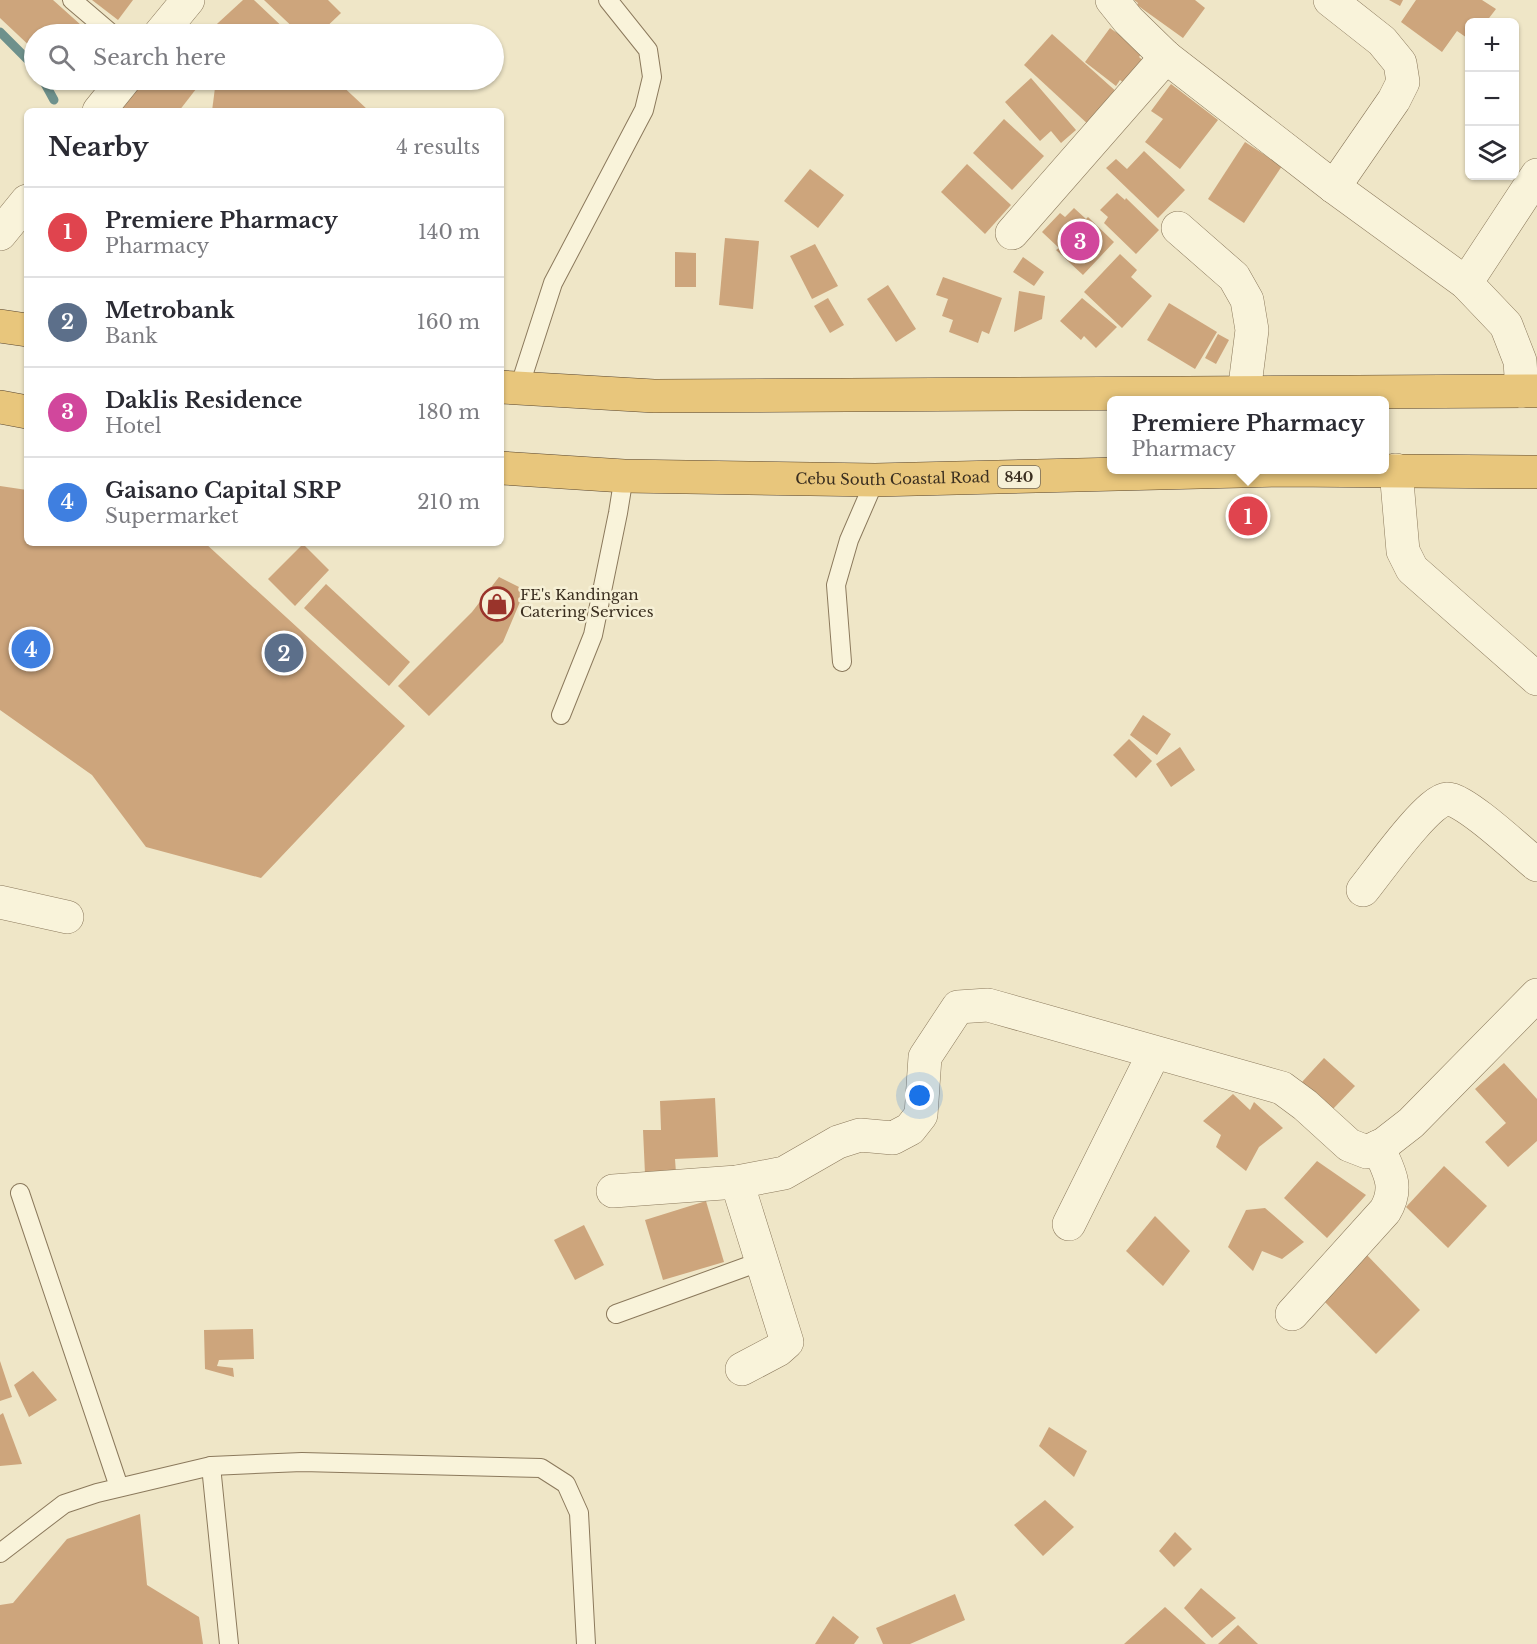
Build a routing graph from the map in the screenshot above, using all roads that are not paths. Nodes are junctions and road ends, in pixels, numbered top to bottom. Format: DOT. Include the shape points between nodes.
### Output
graph roads {
  1 [pos="72,0"];
  2 [pos="188,0"];
  3 [pos="608,0"];
  4 [pos="1112,0"];
  5 [pos="1330,0"];
  6 [pos="100,24"];
  7 [pos="168,24"];
  8 [pos="1166,57"];
  9 [pos="116,90"];
  10 [pos="101,108"];
  11 [pos="1537,175"];
  12 [pos="1334,187"];
  13 [pos="24,205"];
  14 [pos="1178,228"];
  15 [pos="1012,233"];
  16 [pos="0,234"];
  17 [pos="1466,283"];
  18 [pos="0,326"];
  19 [pos="24,330"];
  20 [pos="510,388"];
  21 [pos="1530,391"];
  22 [pos="1244,393"];
  23 [pos="0,407"];
  24 [pos="24,411"];
  25 [pos="504,468"];
  26 [pos="1389,470"];
  27 [pos="1396,470"];
  28 [pos="1537,472"];
  29 [pos="1120,474"];
  30 [pos="624,476"];
  31 [pos="875,480"];
  32 [pos="842,662"];
  33 [pos="1537,679"];
  34 [pos="561,715"];
  35 [pos="1537,865"];
  36 [pos="1363,890"];
  37 [pos="0,902"];
  38 [pos="67,917"];
  39 [pos="1537,995"];
  40 [pos="1154,1053"];
  41 [pos="1378,1147"];
  42 [pos="737,1182"];
  43 [pos="613,1191"];
  44 [pos="20,1193"];
  45 [pos="1069,1224"];
  46 [pos="762,1261"];
  47 [pos="616,1314"];
  48 [pos="1292,1314"];
  49 [pos="742,1369"];
  50 [pos="211,1466"];
  51 [pos="119,1487"];
  52 [pos="0,1553"];
  53 [pos="229,1644"];
  54 [pos="586,1644"];
  1 -- 6 [label="lane"];
  2 -- 7 [label="street"];
  3 -- 20 [label="lane" via="648,50 652,77 644,110 553,283"];
  4 -- 8 [label="street"];
  5 -- 12 [label="street" via="1382,41 1400,63 1402,82 1394,100"];
  8 -- 12 [label="street"];
  8 -- 15 [label="street"];
  9 -- 10 [label="street"];
  11 -- 17 [label="street"];
  12 -- 17 [label="street"];
  13 -- 16 [label="street"];
  14 -- 22 [label="street" via="1234,277 1247,300 1252,330"];
  17 -- 21 [label="street" via="1506,325"];
  18 -- 19 [label="highway"];
  20 -- 22 [label="highway" via="654,396"];
  21 -- 22 [label="highway"];
  23 -- 24 [label="highway"];
  25 -- 30 [label="highway, Cebu South Coastal Road / 840"];
  26 -- 27 [label="highway, Cebu South Coastal Road / 840"];
  27 -- 28 [label="highway, Cebu South Coastal Road / 840"];
  27 -- 33 [label="street" via="1403,551 1412,569"];
  29 -- 31 [label="highway, Cebu South Coastal Road / 840"];
  30 -- 31 [label="highway, Cebu South Coastal Road / 840"];
  30 -- 34 [label="lane" via="593,635"];
  31 -- 32 [label="lane" via="849,540 836,585"];
  35 -- 36 [label="street" via="1466,806 1449,799 1425,813"];
  37 -- 38 [label="street"];
  39 -- 41 [label="street" via="1411,1123"];
  40 -- 41 [label="street" via="1282,1088 1349,1145 1367,1152"];
  40 -- 42 [label="street" via="988,1005 958,1007 925,1058 921,1115 910,1129 893,1138 860,1135 838,1142 784,1173"];
  40 -- 45 [label="street"];
  41 -- 48 [label="street" via="1392,1182 1390,1202"];
  42 -- 43 [label="street"];
  42 -- 46 [label="street"];
  44 -- 51 [label="lane"];
  46 -- 47 [label="lane"];
  46 -- 49 [label="street" via="787,1342"];
  50 -- 51 [label="lane"];
  50 -- 53 [label="lane"];
  50 -- 54 [label="lane" via="302,1462 541,1468 566,1484 579,1513"];
  51 -- 52 [label="lane" via="64,1504"];
}
